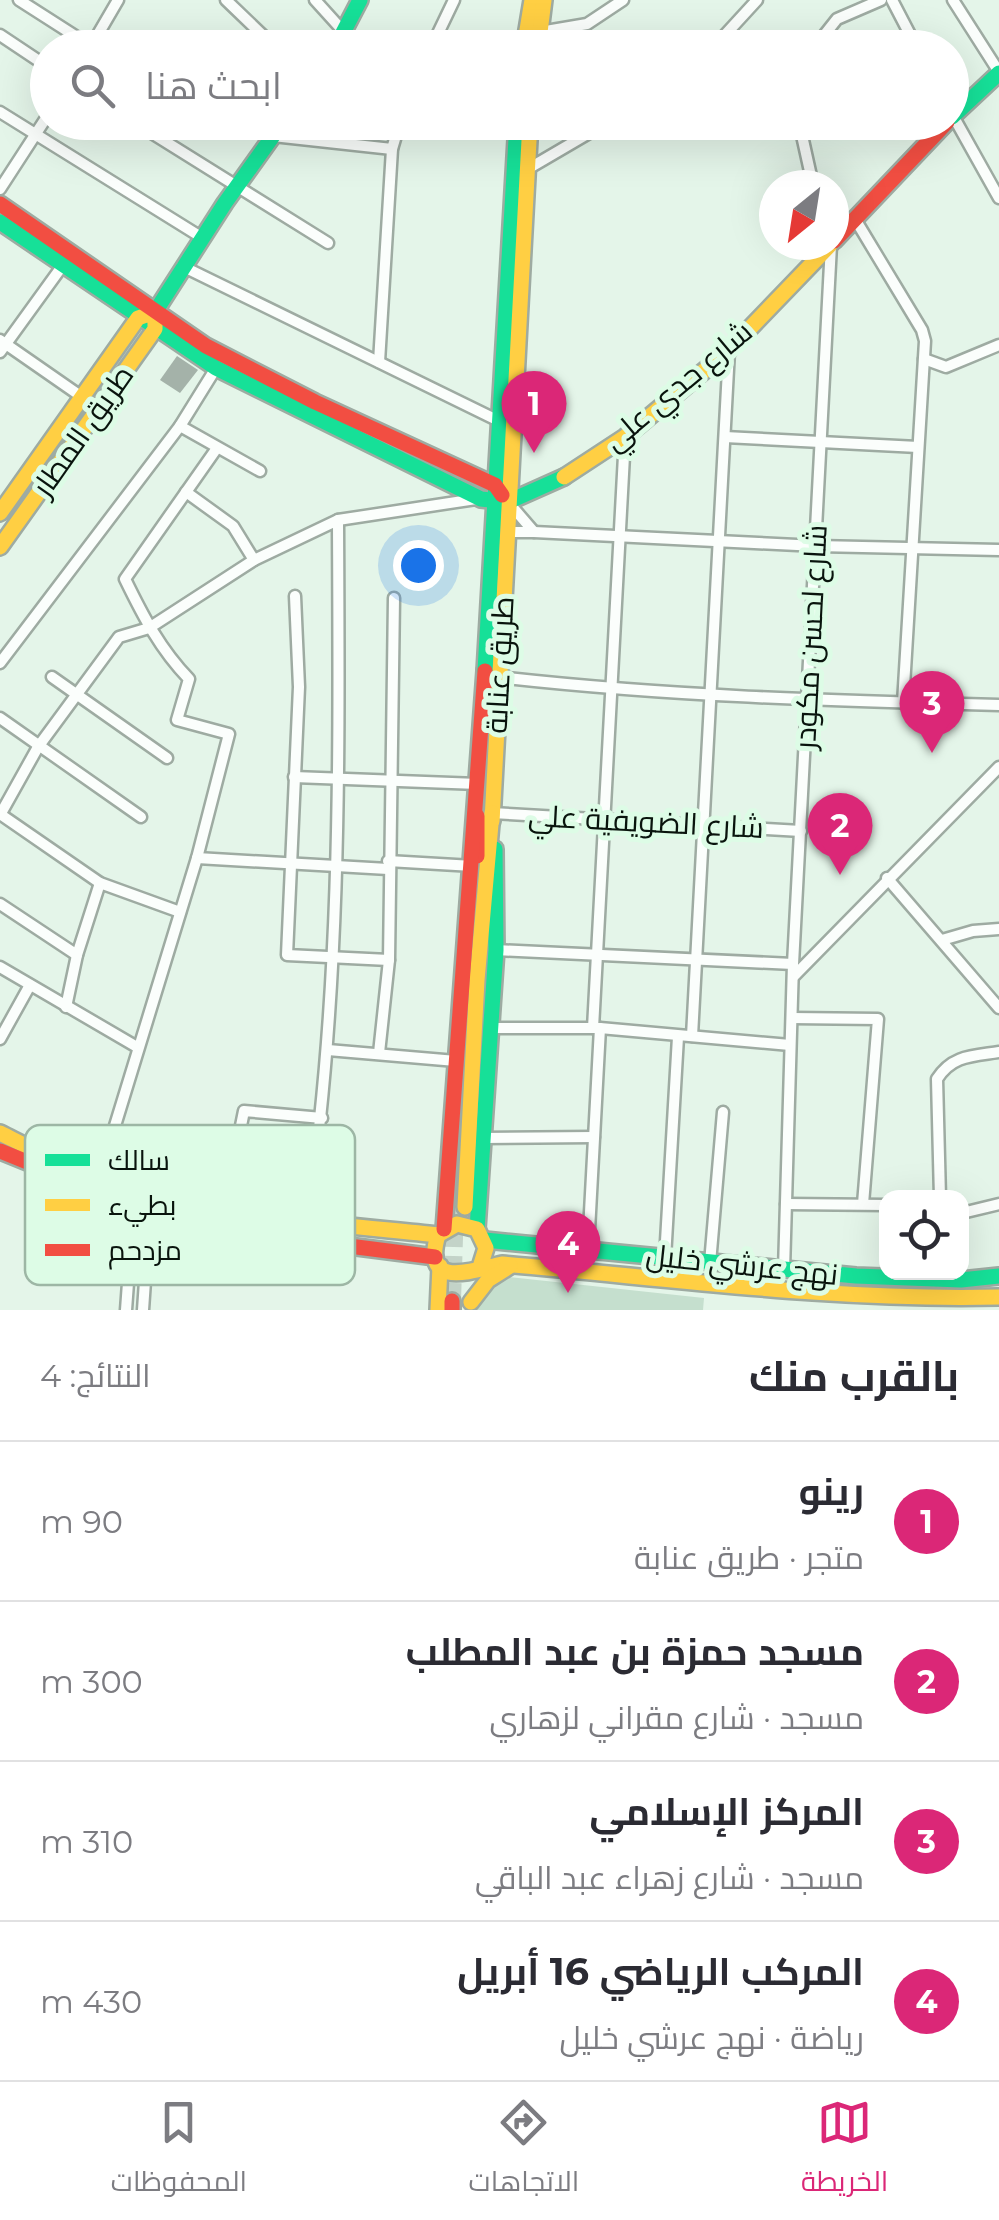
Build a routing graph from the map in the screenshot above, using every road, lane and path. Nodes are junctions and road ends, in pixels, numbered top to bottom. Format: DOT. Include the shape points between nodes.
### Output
graph roads {
  1 [pos="19,0"];
  2 [pos="118,0"];
  3 [pos="226,0"];
  4 [pos="315,0"];
  5 [pos="360,0"];
  6 [pos="454,0"];
  7 [pos="532,0"];
  8 [pos="544,0"];
  9 [pos="623,0"];
  10 [pos="758,0"];
  11 [pos="881,0"];
  12 [pos="892,0"];
  13 [pos="953,0"];
  14 [pos="66,30"];
  15 [pos="101,30"];
  16 [pos="257,30"];
  17 [pos="342,30"];
  18 [pos="345,30"];
  19 [pos="440,30"];
  20 [pos="527,30"];
  21 [pos="540,30"];
  22 [pos="569,30"];
  23 [pos="729,30"];
  24 [pos="828,30"];
  25 [pos="908,30"];
  26 [pos="0,34"];
  27 [pos="30,55"];
  28 [pos="999,72"];
  29 [pos="969,101"];
  30 [pos="0,112"];
  31 [pos="30,132"];
  32 [pos="31,140"];
  33 [pos="42,140"];
  34 [pos="163,140"];
  35 [pos="270,140"];
  36 [pos="341,140"];
  37 [pos="395,140"];
  38 [pos="516,140"];
  39 [pos="528,140"];
  40 [pos="578,140"];
  41 [pos="803,140"];
  42 [pos="930,140"];
  43 [pos="964,140"];
  44 [pos="392,149"];
  45 [pos="810,170"];
  46 [pos="525,171"];
  47 [pos="237,186"];
  48 [pos="0,189"];
  49 [pos="999,198"];
  50 [pos="0,204"];
  51 [pos="855,219"];
  52 [pos="0,222"];
  53 [pos="849,226"];
  54 [pos="202,238"];
  55 [pos="328,242"];
  56 [pos="816,260"];
  57 [pos="831,260"];
  58 [pos="63,266"];
  59 [pos="182,266"];
  60 [pos="138,318"];
  61 [pos="155,320"];
  62 [pos="999,345"];
  63 [pos="2,346"];
  64 [pos="729,350"];
  65 [pos="924,359"];
  66 [pos="378,362"];
  67 [pos="216,368"];
  68 [pos="82,397"];
  69 [pos="499,421"];
  70 [pos="180,426"];
  71 [pos="625,437"];
  72 [pos="724,437"];
  73 [pos="821,442"];
  74 [pos="918,447"];
  75 [pos="217,448"];
  76 [pos="260,471"];
  77 [pos="186,492"];
  78 [pos="494,497"];
  79 [pos="0,513"];
  80 [pos="338,520"];
  81 [pos="508,532"];
  82 [pos="534,532"];
  83 [pos="618,536"];
  84 [pos="720,541"];
  85 [pos="0,546"];
  86 [pos="817,546"];
  87 [pos="914,548"];
  88 [pos="999,550"];
  89 [pos="254,560"];
  90 [pos="295,596"];
  91 [pos="394,598"];
  92 [pos="148,628"];
  93 [pos="0,664"];
  94 [pos="52,677"];
  95 [pos="498,678"];
  96 [pos="613,690"];
  97 [pos="75,694"];
  98 [pos="709,696"];
  99 [pos="806,701"];
  100 [pos="903,702"];
  101 [pos="999,704"];
  102 [pos="0,718"];
  103 [pos="38,747"];
  104 [pos="166,758"];
  105 [pos="999,767"];
  106 [pos="294,777"];
  107 [pos="339,778"];
  108 [pos="390,782"];
  109 [pos="478,784"];
  110 [pos="0,814"];
  111 [pos="484,815"];
  112 [pos="141,817"];
  113 [pos="606,819"];
  114 [pos="701,824"];
  115 [pos="801,831"];
  116 [pos="197,858"];
  117 [pos="289,865"];
  118 [pos="388,865"];
  119 [pos="472,866"];
  120 [pos="337,868"];
  121 [pos="886,878"];
  122 [pos="100,883"];
  123 [pos="0,904"];
  124 [pos="180,912"];
  125 [pos="999,930"];
  126 [pos="942,940"];
  127 [pos="496,950"];
  128 [pos="599,954"];
  129 [pos="77,955"];
  130 [pos="332,957"];
  131 [pos="696,958"];
  132 [pos="389,960"];
  133 [pos="0,967"];
  134 [pos="794,970"];
  135 [pos="30,985"];
  136 [pos="66,1007"];
  137 [pos="999,1008"];
  138 [pos="792,1018"];
  139 [pos="491,1028"];
  140 [pos="597,1028"];
  141 [pos="678,1036"];
  142 [pos="692,1036"];
  143 [pos="0,1040"];
  144 [pos="790,1046"];
  145 [pos="137,1047"];
  146 [pos="328,1050"];
  147 [pos="999,1052"];
  148 [pos="379,1053"];
  149 [pos="456,1061"];
  150 [pos="722,1112"];
  151 [pos="322,1118"];
  152 [pos="114,1125"];
  153 [pos="241,1125"];
  154 [pos="321,1125"];
  155 [pos="0,1134"];
  156 [pos="594,1137"];
  157 [pos="482,1138"];
  158 [pos="25,1145"];
  159 [pos="0,1151"];
  160 [pos="25,1161"];
  161 [pos="940,1190"];
  162 [pos="786,1204"];
  163 [pos="864,1204"];
  164 [pos="999,1204"];
  165 [pos="879,1205"];
  166 [pos="460,1207"];
  167 [pos="969,1210"];
  168 [pos="355,1225"];
  169 [pos="441,1232"];
  170 [pos="480,1235"];
  171 [pos="355,1247"];
  172 [pos="588,1249"];
  173 [pos="411,1254"];
  174 [pos="665,1258"];
  175 [pos="437,1261"];
  176 [pos="710,1262"];
  177 [pos="513,1265"];
  178 [pos="477,1269"];
  179 [pos="784,1270"];
  180 [pos="879,1274"];
  181 [pos="969,1276"];
  182 [pos="999,1276"];
  183 [pos="128,1285"];
  184 [pos="145,1285"];
  185 [pos="438,1286"];
  186 [pos="999,1296"];
  187 [pos="458,1306"];
  188 [pos="126,1310"];
  189 [pos="144,1310"];
  1 -- 14 [label="street"];
  2 -- 15 [label="street"];
  3 -- 16 [label="street"];
  4 -- 17 [label="street"];
  5 -- 18 [label="main road"];
  6 -- 19 [label="street"];
  7 -- 20 [label="main road"];
  8 -- 21 [label="main road"];
  9 -- 22 [label="street"];
  10 -- 23 [label="street"];
  11 -- 24 [label="street" via="837,19"];
  12 -- 25 [label="street"];
  13 -- 28 [label="street"];
  26 -- 27 [label="street"];
  28 -- 29 [label="main road, شارع جدي علي"];
  30 -- 31 [label="street"];
  32 -- 48 [label="street"];
  33 -- 54 [label="street"];
  34 -- 47 [label="street"];
  35 -- 47 [label="main road, طريق المطار"];
  36 -- 44 [label="street"];
  37 -- 44 [label="street"];
  38 -- 69 [label="main road, طريق عنابة"];
  39 -- 46 [label="main road, طريق عنابة"];
  40 -- 46 [label="street"];
  41 -- 45 [label="street"];
  42 -- 51 [label="main road, شارع جدي علي"];
  43 -- 49 [label="street"];
  44 -- 66 [label="street"];
  46 -- 78 [label="main road, طريق عنابة"];
  47 -- 54 [label="main road, طريق المطار"];
  47 -- 55 [label="street"];
  50 -- 61 [label="main road"];
  51 -- 53 [label="main road, شارع جدي علي"];
  51 -- 65 [label="street" via="922,330"];
  52 -- 58 [label="main road"];
  54 -- 59 [label="main road, طريق المطار"];
  56 -- 64 [label="main road, شارع جدي علي"];
  57 -- 73 [label="street, شارع لحسن مكودر"];
  58 -- 60 [label="main road"];
  58 -- 63 [label="street"];
  59 -- 61 [label="main road, طريق المطار"];
  59 -- 66 [label="street"];
  60 -- 61 [label="main road"];
  60 -- 68 [label="main road, طريق المطار"];
  61 -- 67 [label="main road"];
  61 -- 78 [label="main road"];
  61 -- 85 [label="main road, طريق المطار"];
  62 -- 65 [label="street" via="946,367"];
  63 -- 68 [label="street"];
  64 -- 71 [label="main road, شارع جدي علي"];
  64 -- 72 [label="street"];
  65 -- 74 [label="street"];
  66 -- 69 [label="street"];
  67 -- 70 [label="street"];
  67 -- 78 [label="main road"];
  68 -- 79 [label="main road, طريق المطار"];
  69 -- 78 [label="main road, طريق عنابة"];
  70 -- 75 [label="street"];
  70 -- 93 [label="street"];
  71 -- 78 [label="main road, شارع جدي علي" via="550,485"];
  71 -- 83 [label="street"];
  72 -- 73 [label="street"];
  72 -- 84 [label="street"];
  73 -- 74 [label="street"];
  73 -- 86 [label="street, شارع لحسن مكودر"];
  74 -- 87 [label="street"];
  75 -- 76 [label="street"];
  75 -- 77 [label="street"];
  77 -- 89 [label="street" via="233,526"];
  77 -- 92 [label="street" via="125,579"];
  78 -- 80 [label="street"];
  78 -- 81 [label="main road, طريق عنابة"];
  78 -- 82 [label="street"];
  78 -- 109 [label="main road, طريق عنابة"];
  80 -- 89 [label="street"];
  80 -- 107 [label="street"];
  81 -- 82 [label="street"];
  81 -- 95 [label="main road, طريق عنابة"];
  82 -- 83 [label="street"];
  83 -- 84 [label="street"];
  83 -- 96 [label="street"];
  84 -- 86 [label="street"];
  84 -- 98 [label="street"];
  86 -- 87 [label="street"];
  86 -- 99 [label="street, شارع لحسن مكودر"];
  87 -- 88 [label="street"];
  87 -- 100 [label="street"];
  89 -- 92 [label="street"];
  90 -- 106 [label="street"];
  91 -- 108 [label="street"];
  92 -- 97 [label="street" via="119,637"];
  92 -- 116 [label="street" via="189,679 177,720 229,734"];
  94 -- 97 [label="street"];
  95 -- 96 [label="street"];
  95 -- 111 [label="main road, طريق عنابة"];
  96 -- 98 [label="street"];
  96 -- 113 [label="street"];
  97 -- 103 [label="street"];
  97 -- 104 [label="street"];
  98 -- 99 [label="street"];
  98 -- 114 [label="street"];
  99 -- 100 [label="street"];
  99 -- 115 [label="street, شارع لحسن مكودر"];
  100 -- 101 [label="street"];
  102 -- 103 [label="street"];
  103 -- 110 [label="street"];
  103 -- 112 [label="street"];
  105 -- 121 [label="street"];
  106 -- 107 [label="street"];
  106 -- 117 [label="street"];
  107 -- 108 [label="street"];
  107 -- 120 [label="street"];
  108 -- 109 [label="street"];
  108 -- 118 [label="street"];
  109 -- 111 [label="main road, طريق عنابة"];
  110 -- 122 [label="street"];
  111 -- 113 [label="street, شارع الضويفية علي"];
  111 -- 119 [label="main road"];
  111 -- 127 [label="main road" via="498,898"];
  111 -- 166 [label="main road, طريق عنابة"];
  113 -- 114 [label="street, شارع الضويفية علي"];
  113 -- 128 [label="street"];
  114 -- 115 [label="street, شارع الضويفية علي"];
  114 -- 131 [label="street"];
  115 -- 134 [label="street, شارع لحسن مكودر"];
  116 -- 117 [label="street"];
  116 -- 124 [label="street"];
  117 -- 120 [label="street"];
  117 -- 130 [label="street" via="287,955"];
  118 -- 119 [label="street"];
  118 -- 120 [label="street"];
  118 -- 132 [label="street"];
  119 -- 149 [label="main road"];
  120 -- 130 [label="street"];
  121 -- 126 [label="street"];
  121 -- 134 [label="street"];
  122 -- 124 [label="street"];
  122 -- 129 [label="street"];
  123 -- 129 [label="street"];
  124 -- 145 [label="street"];
  125 -- 126 [label="street"];
  126 -- 137 [label="street"];
  127 -- 128 [label="street"];
  127 -- 139 [label="main road"];
  128 -- 131 [label="street"];
  128 -- 140 [label="street"];
  129 -- 136 [label="street"];
  130 -- 132 [label="street"];
  130 -- 146 [label="street"];
  131 -- 134 [label="street"];
  131 -- 142 [label="street"];
  132 -- 148 [label="street"];
  133 -- 135 [label="street"];
  134 -- 138 [label="street, شارع لحسن مكودر"];
  135 -- 136 [label="street"];
  135 -- 143 [label="street"];
  136 -- 145 [label="street"];
  138 -- 144 [label="street, شارع لحسن مكودر"];
  138 -- 163 [label="street" via="878,1019"];
  139 -- 140 [label="street"];
  139 -- 157 [label="main road"];
  140 -- 141 [label="street"];
  140 -- 156 [label="street"];
  141 -- 142 [label="street"];
  141 -- 174 [label="street"];
  142 -- 144 [label="street"];
  144 -- 162 [label="street, شارع لحسن مكودر"];
  145 -- 152 [label="street"];
  146 -- 148 [label="street"];
  146 -- 151 [label="street"];
  147 -- 161 [label="street" via="958,1058 936,1079"];
  148 -- 149 [label="street"];
  149 -- 169 [label="main road"];
  150 -- 176 [label="street"];
  151 -- 153 [label="street" via="244,1111"];
  151 -- 154 [label="street"];
  155 -- 158 [label="main road"];
  156 -- 157 [label="street"];
  156 -- 172 [label="street"];
  157 -- 170 [label="main road"];
  159 -- 160 [label="main road"];
  162 -- 163 [label="street"];
  162 -- 179 [label="street, شارع لحسن مكودر"];
  163 -- 165 [label="street"];
  164 -- 167 [label="street"];
  168 -- 169 [label="main road"];
  169 -- 170 [label="main road" via="464,1224"];
  169 -- 175 [label="main road"];
  170 -- 172 [label="main road, نهج عرشي خليل"];
  170 -- 178 [label="main road" via="485,1257"];
  171 -- 173 [label="main road"];
  172 -- 174 [label="main road, نهج عرشي خليل"];
  173 -- 175 [label="main road"];
  173 -- 185 [label="main road" via="432,1267"];
  174 -- 176 [label="main road, نهج عرشي خليل"];
  175 -- 178 [label="main road" via="457,1275"];
  175 -- 185 [label="main road"];
  176 -- 179 [label="main road, نهج عرشي خليل"];
  177 -- 178 [label="main road, نهج عرشي خليل"];
  177 -- 186 [label="main road, نهج عرشي خليل" via="806,1295"];
  177 -- 187 [label="main road"];
  178 -- 187 [label="main road"];
  179 -- 180 [label="main road, نهج عرشي خليل"];
  181 -- 182 [label="main road, نهج عرشي خليل"];
  183 -- 188 [label="street"];
  184 -- 189 [label="street"];
  185 -- 187 [label="main road"];
}
